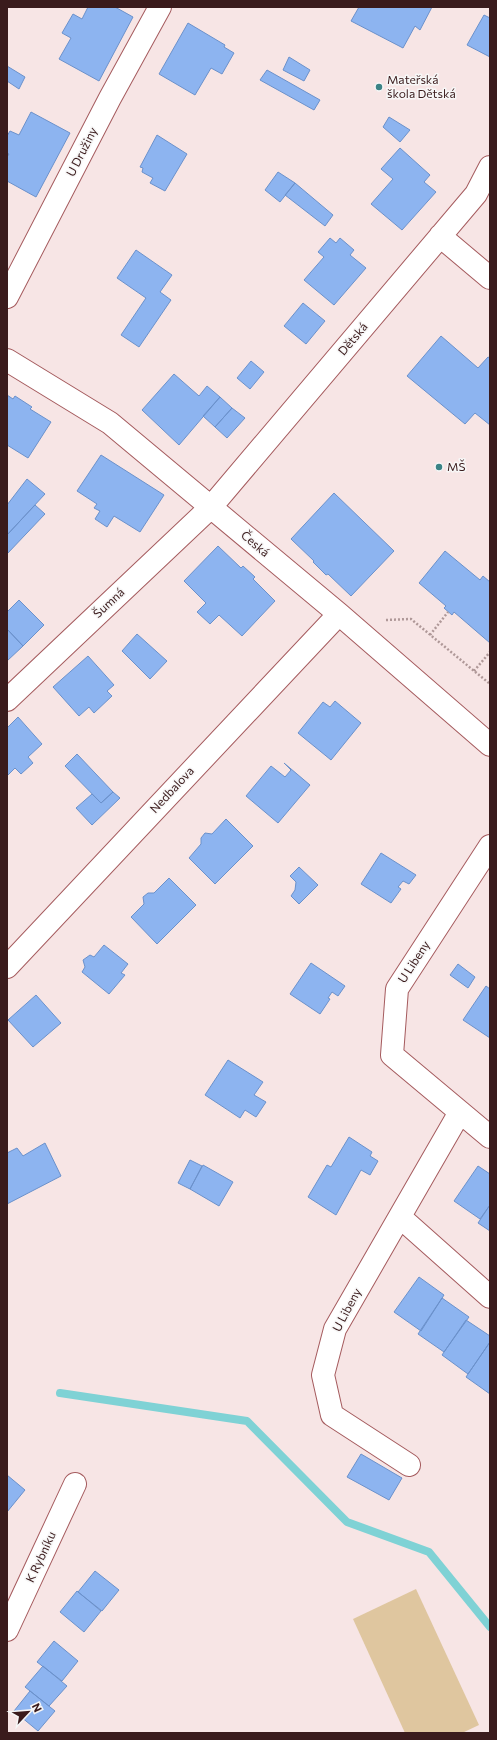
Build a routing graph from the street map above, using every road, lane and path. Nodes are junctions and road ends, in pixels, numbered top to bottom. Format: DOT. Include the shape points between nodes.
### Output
graph roads {
  1 [pos="160,7"];
  2 [pos="490,167"];
  3 [pos="440,236"];
  4 [pos="490,278"];
  5 [pos="7,297"];
  6 [pos="7,360"];
  7 [pos="211,507"];
  8 [pos="448,612"];
  9 [pos="339,614"];
  10 [pos="384,620"];
  11 [pos="430,634"];
  12 [pos="490,652"];
  13 [pos="474,671"];
  14 [pos="490,684"];
  15 [pos="7,700"];
  16 [pos="490,745"];
  17 [pos="490,846"];
  18 [pos="7,966"];
  19 [pos="460,1112"];
  20 [pos="490,1137"];
  21 [pos="400,1217"];
  22 [pos="490,1297"];
  23 [pos="409,1465"];
  24 [pos="75,1484"];
  25 [pos="7,1630"];
  1 -- 5 [label="street, U Družiny"];
  2 -- 3 [label="street, Dětská" via="476,194"];
  3 -- 4 [label="street"];
  3 -- 7 [label="street, Dětská"];
  6 -- 7 [label="street, Česká" via="110,423"];
  7 -- 9 [label="street, Česká"];
  7 -- 15 [label="street, Šumná"];
  8 -- 11 [label="path"];
  9 -- 16 [label="street, Česká"];
  9 -- 18 [label="street, Nedbalova"];
  10 -- 11 [label="path" via="411,619"];
  11 -- 13 [label="path"];
  12 -- 13 [label="path"];
  13 -- 14 [label="path"];
  17 -- 19 [label="street, U Libeny" via="397,989 392,1055"];
  19 -- 20 [label="street, U Libeny"];
  19 -- 21 [label="street, U Libeny"];
  21 -- 22 [label="street"];
  21 -- 23 [label="street, U Libeny" via="335,1329 323,1375 332,1416"];
  24 -- 25 [label="street, K Rybníku"];
}
